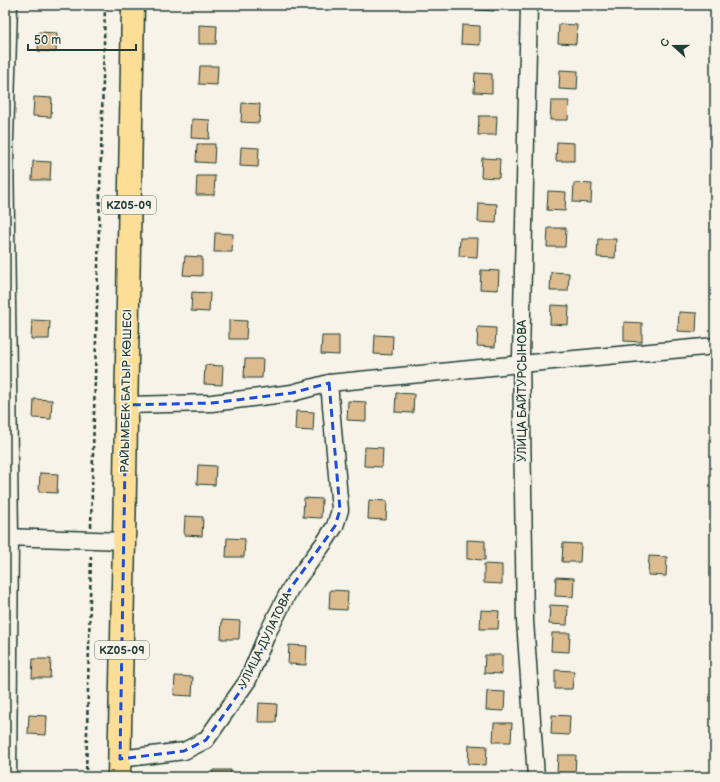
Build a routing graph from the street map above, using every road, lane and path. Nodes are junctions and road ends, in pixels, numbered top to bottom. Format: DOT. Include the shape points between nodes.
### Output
graph roads {
  1 [pos="9,5"];
  2 [pos="105,5"];
  3 [pos="133,5"];
  4 [pos="529,5"];
  5 [pos="5,140"];
  6 [pos="5,144"];
  7 [pos="715,346"];
  8 [pos="521,364"];
  9 [pos="329,383"];
  10 [pos="126,404"];
  11 [pos="8,537"];
  12 [pos="91,541"];
  13 [pos="124,541"];
  14 [pos="119,768"];
  15 [pos="8,777"];
  16 [pos="86,777"];
  17 [pos="536,777"];
  1 -- 5 [label="street"];
  2 -- 12 [label="path"];
  3 -- 10 [label="main road, РАЙЫМБЕК БАТЫР КӨШЕСІ / KZ05-09"];
  4 -- 8 [label="street, УЛИЦА БАЙТУРСЫНОВА"];
  6 -- 11 [label="street"];
  7 -- 8 [label="street"];
  8 -- 9 [label="street"];
  8 -- 17 [label="street, УЛИЦА БАЙТУРСЫНОВА" via="525,621"];
  9 -- 10 [label="street" via="292,393 212,403"];
  9 -- 14 [label="street, УЛИЦА ДУЛАТОВА" via="340,510 335,526 290,589 267,634 248,680 206,740 184,751"];
  10 -- 13 [label="main road, РАЙЫМБЕК БАТЫР КӨШЕСІ / KZ05-09"];
  11 -- 12 [label="street"];
  11 -- 15 [label="street"];
  12 -- 13 [label="street"];
  12 -- 16 [label="path"];
  13 -- 14 [label="main road, РАЙЫМБЕК БАТЫР КӨШЕСІ / KZ05-09"];
}
